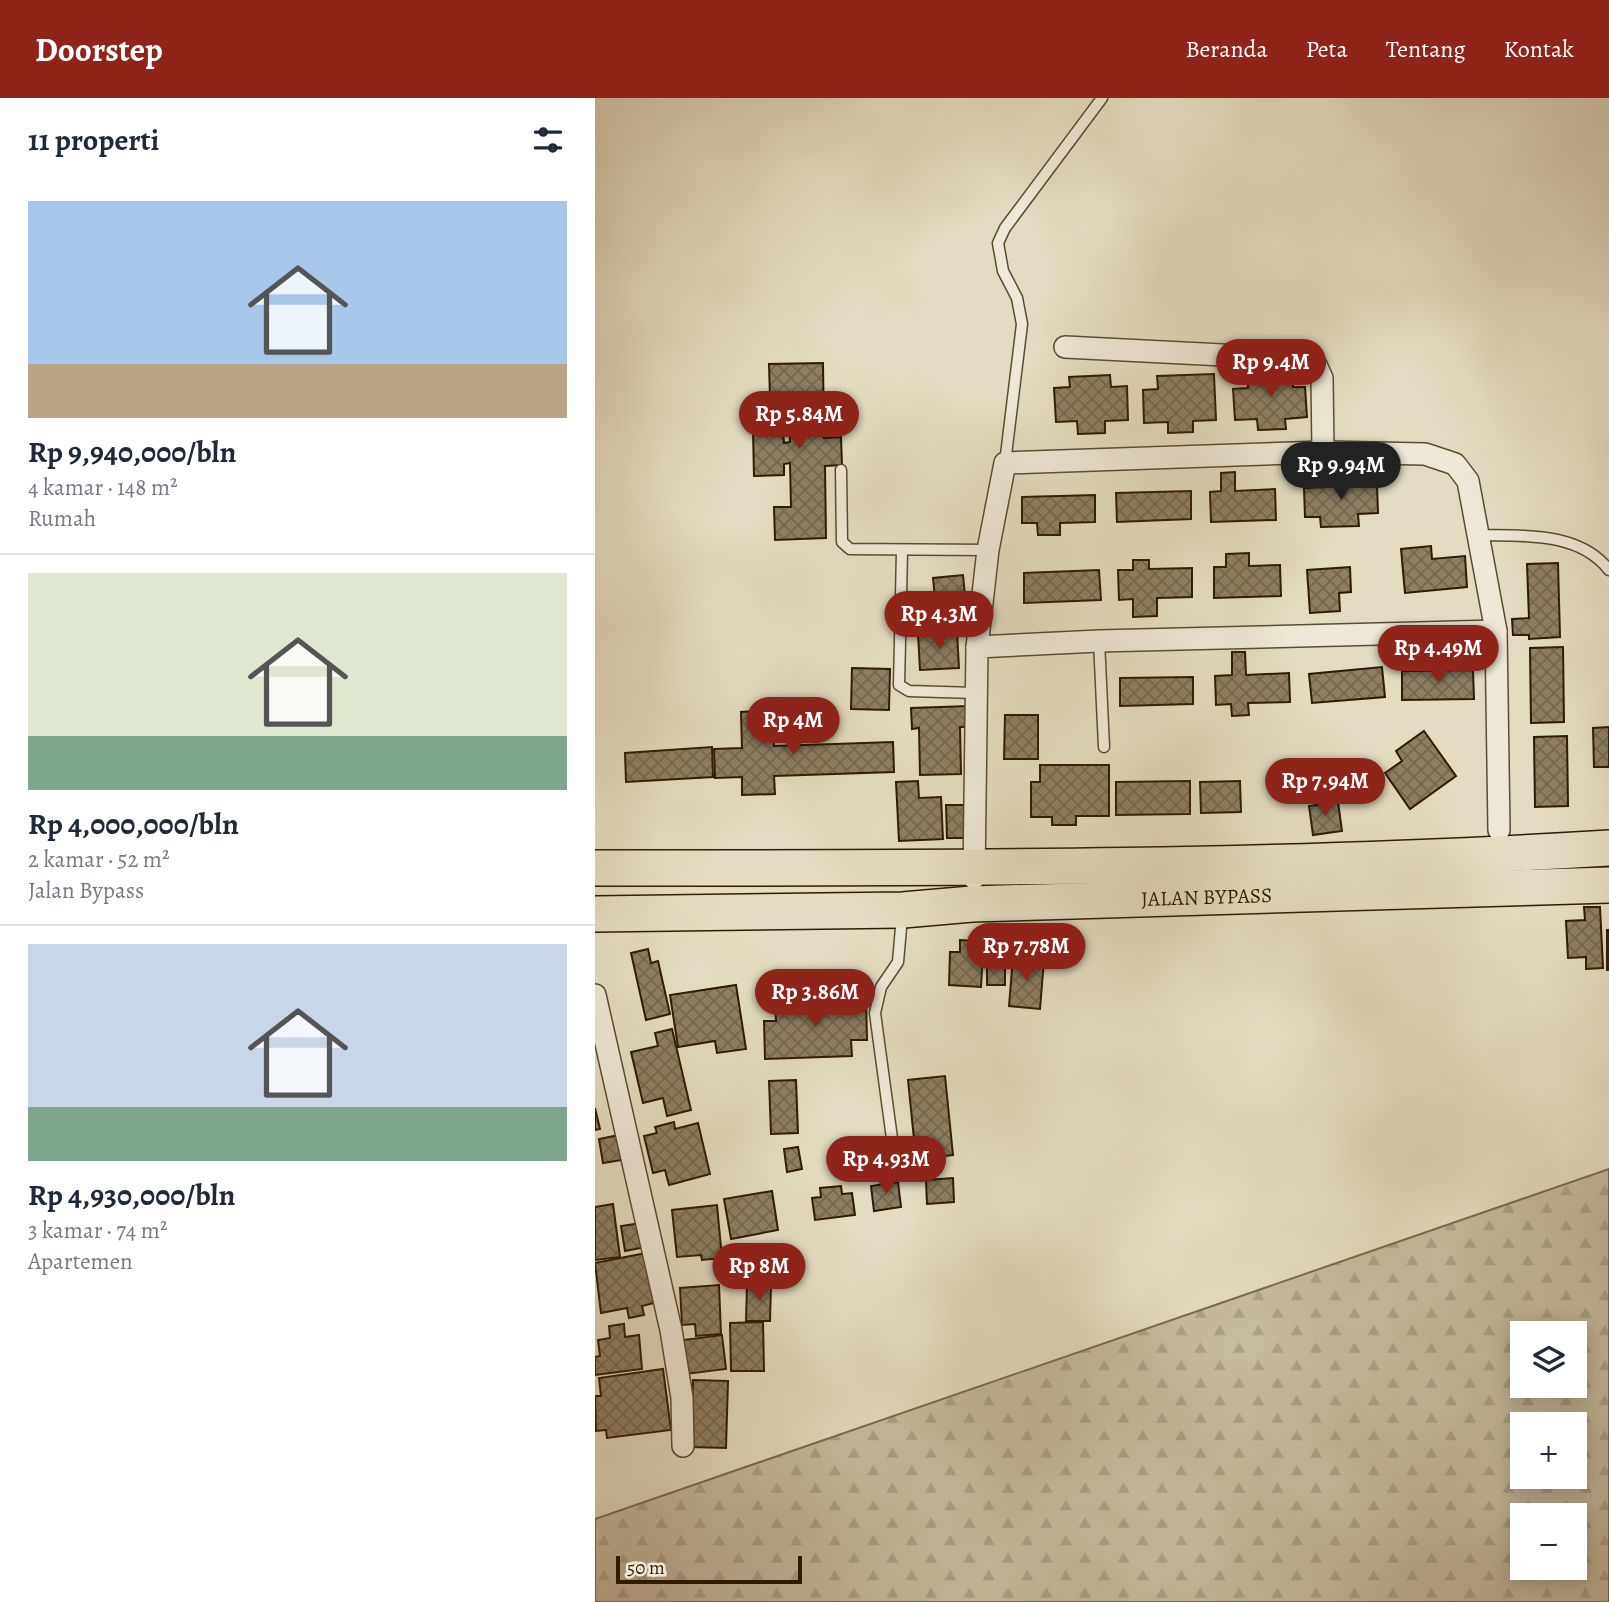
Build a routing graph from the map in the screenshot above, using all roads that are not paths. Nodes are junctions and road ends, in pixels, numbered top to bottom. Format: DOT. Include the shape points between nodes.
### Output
graph roads {
  1 [pos="1102,98"];
  2 [pos="1065,346"];
  3 [pos="1323,452"];
  4 [pos="1005,463"];
  5 [pos="841,470"];
  6 [pos="1478,535"];
  7 [pos="988,550"];
  8 [pos="902,551"];
  9 [pos="1609,570"];
  10 [pos="1496,631"];
  11 [pos="1099,641"];
  12 [pos="977,647"];
  13 [pos="975,693"];
  14 [pos="1104,747"];
  15 [pos="1499,842"];
  16 [pos="1609,848"];
  17 [pos="595,868"];
  18 [pos="974,868"];
  19 [pos="1609,885"];
  20 [pos="972,904"];
  21 [pos="903,910"];
  22 [pos="595,914"];
  23 [pos="595,995"];
  24 [pos="897,1168"];
  25 [pos="683,1446"];
  1 -- 4 [label="lane" via="1005,228 999,243 1003,271 1017,298 1022,324"];
  2 -- 3 [label="street" via="1301,359 1316,365 1322,378"];
  3 -- 4 [label="street"];
  3 -- 6 [label="street" via="1425,454 1455,464 1468,481"];
  4 -- 7 [label="street"];
  5 -- 8 [label="lane" via="842,542 860,551"];
  6 -- 9 [label="lane" via="1571,543 1601,559"];
  6 -- 10 [label="street"];
  7 -- 8 [label="lane"];
  7 -- 12 [label="street"];
  8 -- 13 [label="lane" via="899,685 909,691"];
  10 -- 11 [label="street"];
  10 -- 15 [label="street"];
  11 -- 12 [label="street"];
  11 -- 14 [label="lane"];
  12 -- 13 [label="street"];
  13 -- 18 [label="street"];
  15 -- 16 [label="highway, JALAN BYPASS"];
  15 -- 18 [label="highway, JALAN BYPASS"];
  17 -- 18 [label="highway, JALAN BYPASS"];
  18 -- 20 [label="street"];
  19 -- 20 [label="highway, JALAN BYPASS"];
  20 -- 21 [label="highway, JALAN BYPASS"];
  21 -- 22 [label="highway, JALAN BYPASS"];
  21 -- 24 [label="lane" via="898,962 881,987 875,1013"];
  23 -- 25 [label="street" via="673,1342"];
}
